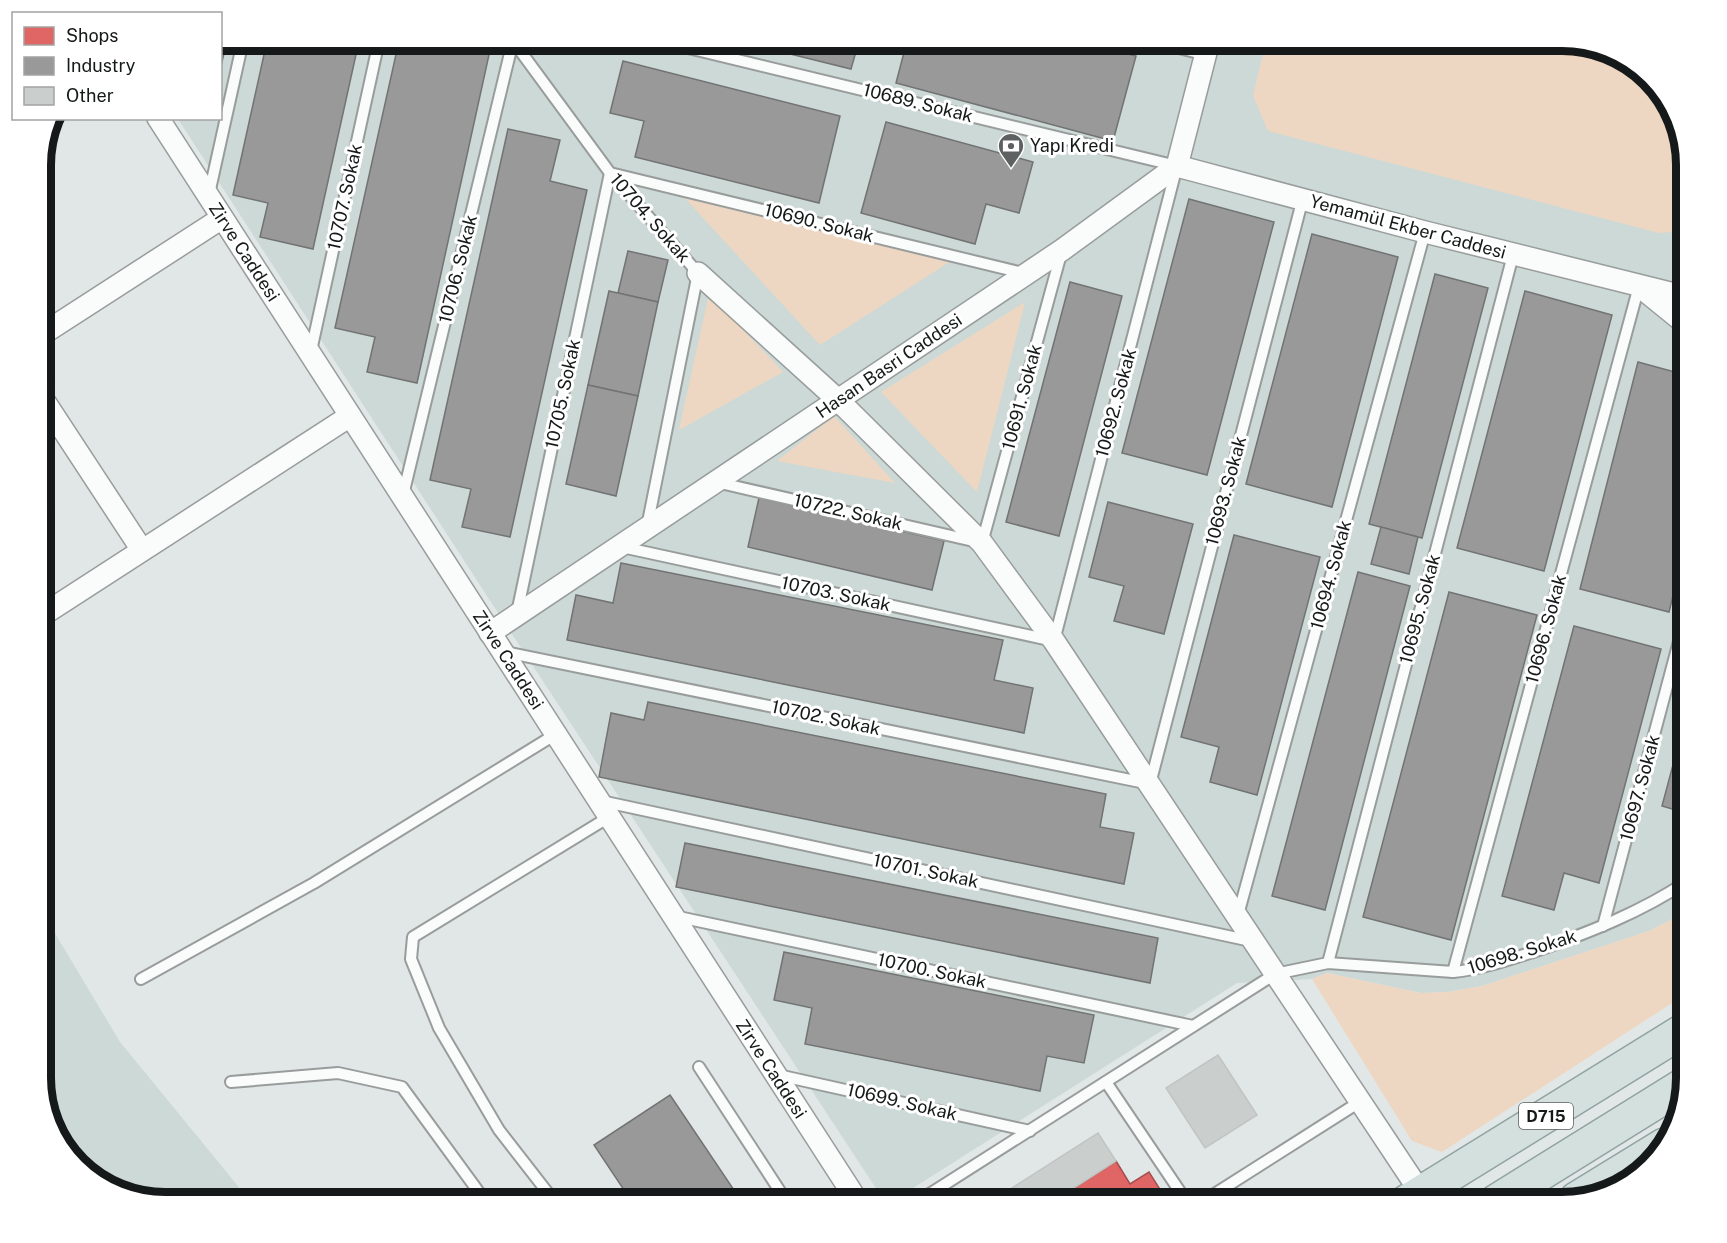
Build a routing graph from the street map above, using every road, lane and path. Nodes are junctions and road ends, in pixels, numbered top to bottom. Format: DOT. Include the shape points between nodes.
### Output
graph roads {
  1 [pos="241,51"];
  2 [pos="377,51"];
  3 [pos="510,51"];
  4 [pos="521,51"];
  5 [pos="704,51"];
  6 [pos="1207,51"];
  7 [pos="159,120"];
  8 [pos="1177,166"];
  9 [pos="610,173"];
  10 [pos="209,198"];
  11 [pos="1303,198"];
  12 [pos="222,218"];
  13 [pos="1425,232"];
  14 [pos="1062,250"];
  15 [pos="1513,255"];
  16 [pos="699,273"];
  17 [pos="1027,274"];
  18 [pos="1639,286"];
  19 [pos="1676,295"];
  20 [pos="1676,316"];
  21 [pos="51,329"];
  22 [pos="310,354"];
  23 [pos="838,400"];
  24 [pos="51,411"];
  25 [pos="350,416"];
  26 [pos="715,482"];
  27 [pos="403,498"];
  28 [pos="647,527"];
  29 [pos="982,543"];
  30 [pos="619,546"];
  31 [pos="142,550"];
  32 [pos="51,609"];
  33 [pos="516,615"];
  34 [pos="490,633"];
  35 [pos="1054,641"];
  36 [pos="502,651"];
  37 [pos="1676,652"];
  38 [pos="556,734"];
  39 [pos="1149,784"];
  40 [pos="604,809"];
  41 [pos="1676,888"];
  42 [pos="672,915"];
  43 [pos="1238,917"];
  44 [pos="1603,926"];
  45 [pos="1254,942"];
  46 [pos="1328,963"];
  47 [pos="1453,972"];
  48 [pos="1275,974"];
  49 [pos="141,979"];
  50 [pos="1193,1026"];
  51 [pos="1676,1035"];
  52 [pos="699,1067"];
  53 [pos="775,1074"];
  54 [pos="231,1082"];
  55 [pos="1106,1082"];
  56 [pos="1675,1090"];
  57 [pos="1361,1101"];
  58 [pos="1030,1131"];
  59 [pos="1645,1157"];
  60 [pos="1597,1186"];
  61 [pos="478,1192"];
  62 [pos="547,1192"];
  63 [pos="780,1192"];
  64 [pos="851,1192"];
  65 [pos="934,1192"];
  66 [pos="1180,1192"];
  67 [pos="1219,1192"];
  68 [pos="1411,1192"];
  69 [pos="1424,1192"];
  70 [pos="1513,1192"];
  1 -- 10 [label="lane"];
  2 -- 22 [label="lane, 10707. Sokak"];
  3 -- 27 [label="lane, 10706. Sokak"];
  4 -- 9 [label="lane, 10704. Sokak"];
  5 -- 8 [label="lane, 10689. Sokak"];
  6 -- 8 [label="street"];
  7 -- 10 [label="street, Zirve Caddesi"];
  8 -- 11 [label="street, Yemamül Ekber Caddesi"];
  8 -- 14 [label="street, Hasan Basri Caddesi"];
  8 -- 35 [label="lane, 10692. Sokak"];
  9 -- 16 [label="lane, 10704. Sokak"];
  9 -- 17 [label="lane, 10690. Sokak"];
  9 -- 33 [label="lane, 10705. Sokak"];
  10 -- 12 [label="street, Zirve Caddesi"];
  11 -- 13 [label="street, Yemamül Ekber Caddesi"];
  11 -- 39 [label="lane, 10693. Sokak"];
  12 -- 21 [label="street"];
  12 -- 22 [label="street, Zirve Caddesi"];
  13 -- 15 [label="street, Yemamül Ekber Caddesi"];
  13 -- 43 [label="lane, 10694. Sokak"];
  14 -- 17 [label="street, Hasan Basri Caddesi"];
  14 -- 29 [label="lane, 10691. Sokak"];
  15 -- 18 [label="street, Yemamül Ekber Caddesi"];
  15 -- 46 [label="lane, 10695. Sokak"];
  16 -- 23 [label="street"];
  16 -- 28 [label="lane, 10704. Sokak"];
  17 -- 23 [label="street, Hasan Basri Caddesi"];
  18 -- 19 [label="street, Yemamül Ekber Caddesi"];
  18 -- 20 [label="street, Yemamül Ekber Caddesi"];
  18 -- 47 [label="lane, 10696. Sokak"];
  22 -- 25 [label="street, Zirve Caddesi"];
  23 -- 26 [label="street, Hasan Basri Caddesi"];
  23 -- 29 [label="street"];
  24 -- 31 [label="street"];
  25 -- 27 [label="street, Zirve Caddesi"];
  25 -- 31 [label="street"];
  26 -- 28 [label="street, Hasan Basri Caddesi"];
  26 -- 29 [label="lane, 10722. Sokak"];
  27 -- 34 [label="street, Zirve Caddesi"];
  28 -- 30 [label="street, Hasan Basri Caddesi"];
  29 -- 35 [label="street"];
  30 -- 33 [label="street, Hasan Basri Caddesi"];
  30 -- 35 [label="lane, 10703. Sokak"];
  31 -- 32 [label="street"];
  33 -- 34 [label="street, Hasan Basri Caddesi"];
  34 -- 36 [label="street, Zirve Caddesi"];
  35 -- 39 [label="street"];
  36 -- 38 [label="street, Zirve Caddesi"];
  36 -- 39 [label="lane, 10702. Sokak"];
  37 -- 44 [label="lane, 10697. Sokak"];
  38 -- 40 [label="street, Zirve Caddesi"];
  38 -- 49 [label="lane" via="314,883"];
  39 -- 43 [label="street"];
  40 -- 42 [label="street, Zirve Caddesi"];
  40 -- 45 [label="lane, 10701. Sokak"];
  40 -- 62 [label="lane" via="413,937 411,959 439,1028 499,1130"];
  41 -- 44 [label="lane, 10698. Sokak"];
  42 -- 50 [label="lane, 10700. Sokak"];
  42 -- 53 [label="street, Zirve Caddesi"];
  43 -- 45 [label="street"];
  44 -- 47 [label="lane, 10698. Sokak" via="1490,965"];
  45 -- 48 [label="street"];
  46 -- 47 [label="lane, 10698. Sokak"];
  46 -- 48 [label="lane, 10698. Sokak"];
  48 -- 50 [label="lane"];
  48 -- 57 [label="street"];
  50 -- 55 [label="lane"];
  51 -- 69 [label="highway, D715"];
  52 -- 63 [label="lane"];
  53 -- 58 [label="lane, 10699. Sokak"];
  53 -- 64 [label="street, Zirve Caddesi"];
  54 -- 61 [label="lane" via="338,1073 402,1088"];
  55 -- 58 [label="lane"];
  55 -- 66 [label="lane"];
  56 -- 70 [label="highway, D715"];
  57 -- 67 [label="lane"];
  57 -- 68 [label="street"];
  58 -- 65 [label="lane"];
  59 -- 60 [label="highway"];
}
